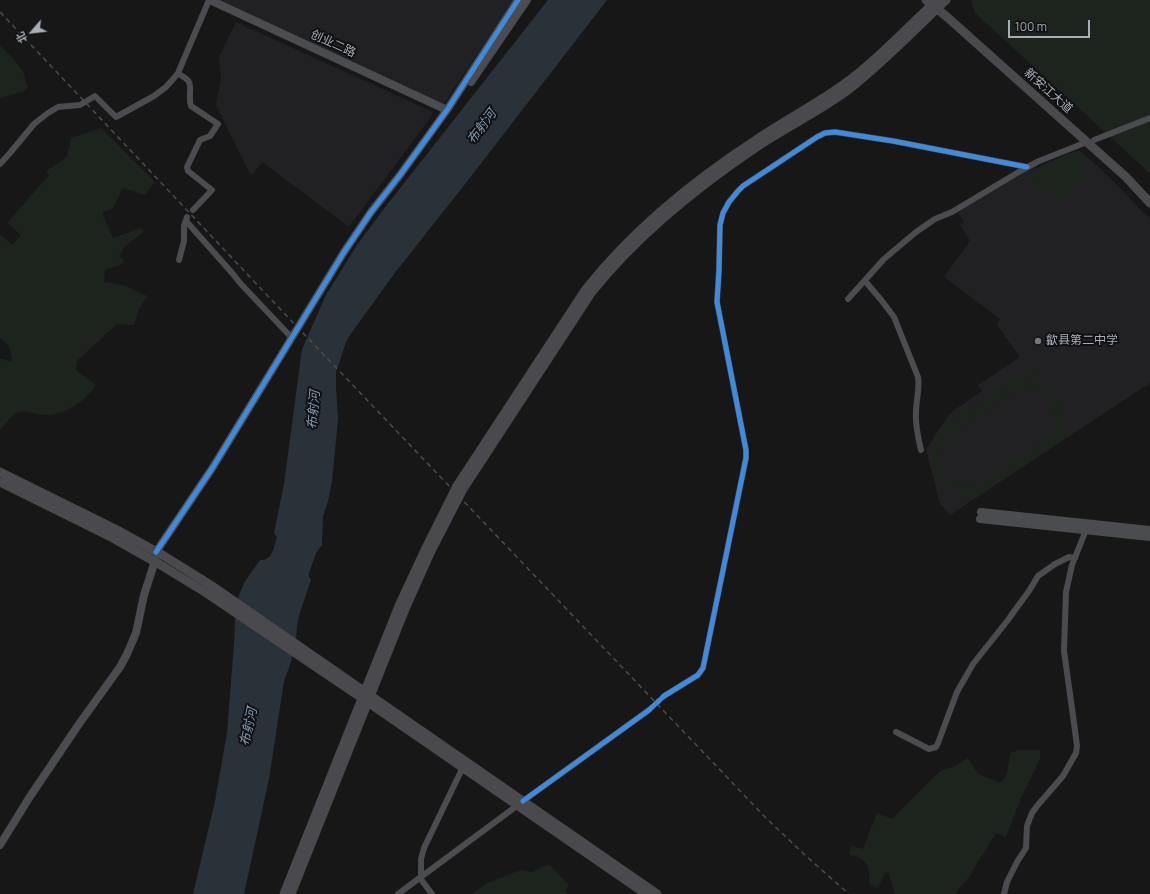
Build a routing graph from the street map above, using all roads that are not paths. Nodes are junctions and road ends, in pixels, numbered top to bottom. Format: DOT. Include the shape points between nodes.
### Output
graph roads {
  1 [pos="209,0"];
  2 [pos="518,0"];
  3 [pos="527,0"];
  4 [pos="936,2"];
  5 [pos="178,73"];
  6 [pos="447,110"];
  7 [pos="1150,118"];
  8 [pos="1091,141"];
  9 [pos="0,164"];
  10 [pos="1027,167"];
  11 [pos="1150,193"];
  12 [pos="1150,203"];
  13 [pos="193,210"];
  14 [pos="179,260"];
  15 [pos="865,281"];
  16 [pos="848,299"];
  17 [pos="292,338"];
  18 [pos="921,450"];
  19 [pos="0,472"];
  20 [pos="0,482"];
  21 [pos="1086,530"];
  22 [pos="1150,530"];
  23 [pos="1150,537"];
  24 [pos="156,556"];
  25 [pos="1075,558"];
  26 [pos="664,696"];
  27 [pos="366,697"];
  28 [pos="649,710"];
  29 [pos="896,732"];
  30 [pos="463,767"];
  31 [pos="521,803"];
  32 [pos="0,845"];
  33 [pos="421,877"];
  34 [pos="284,894"];
  35 [pos="291,894"];
  36 [pos="398,894"];
  37 [pos="432,894"];
  38 [pos="646,894"];
  39 [pos="658,894"];
  40 [pos="1004,894"];
  1 -- 5 [label="street"];
  1 -- 6 [label="street, 创业二路"];
  2 -- 6 [label="street"];
  3 -- 6 [label="street" via="459,100"];
  4 -- 8 [label="main road, 新安江大道"];
  4 -- 27 [label="main road" via="878,65 825,105 743,157 681,203 638,242 601,281 582,306 463,489 440,532"];
  5 -- 9 [label="street" via="154,96 116,117 95,96 80,105 58,107 34,124"];
  5 -- 13 [label="street" via="190,83 191,106 218,124 210,136 200,140 187,167 188,171 212,190"];
  6 -- 17 [label="street" via="357,232"];
  7 -- 8 [label="street"];
  8 -- 10 [label="street"];
  8 -- 11 [label="main road, 新安江大道"];
  8 -- 12 [label="main road, 新安江大道"];
  10 -- 15 [label="street" via="916,232 884,259"];
  10 -- 26 [label="street" via="893,141 830,132 817,137 743,186 733,196 723,213 720,225 717,302 746,458 703,668 698,675"];
  14 -- 17 [label="street" via="186,219 240,283"];
  15 -- 16 [label="street"];
  15 -- 18 [label="street" via="894,317 918,377 916,412"];
  17 -- 24 [label="street" via="214,467"];
  19 -- 24 [label="main road" via="106,524"];
  20 -- 24 [label="main road"];
  21 -- 22 [label="street" via="981,515"];
  21 -- 23 [label="street"];
  21 -- 25 [label="street"];
  24 -- 27 [label="main road" via="192,574 222,598"];
  24 -- 32 [label="street" via="134,640 124,661 29,798"];
  25 -- 29 [label="street" via="1069,557 1038,576 1008,620 973,664 957,692 937,746 929,749"];
  25 -- 40 [label="street" via="1066,592 1064,646 1076,753 1063,776 1032,814 1027,826 1026,848 1007,882"];
  27 -- 30 [label="main road"];
  27 -- 31 [label="main road"];
  27 -- 34 [label="main road"];
  27 -- 35 [label="main road"];
  28 -- 31 [label="street"];
  30 -- 31 [label="main road"];
  30 -- 33 [label="street" via="424,848"];
  31 -- 33 [label="street"];
  31 -- 38 [label="main road"];
  31 -- 39 [label="main road"];
  33 -- 36 [label="street"];
  33 -- 37 [label="street"];
}
